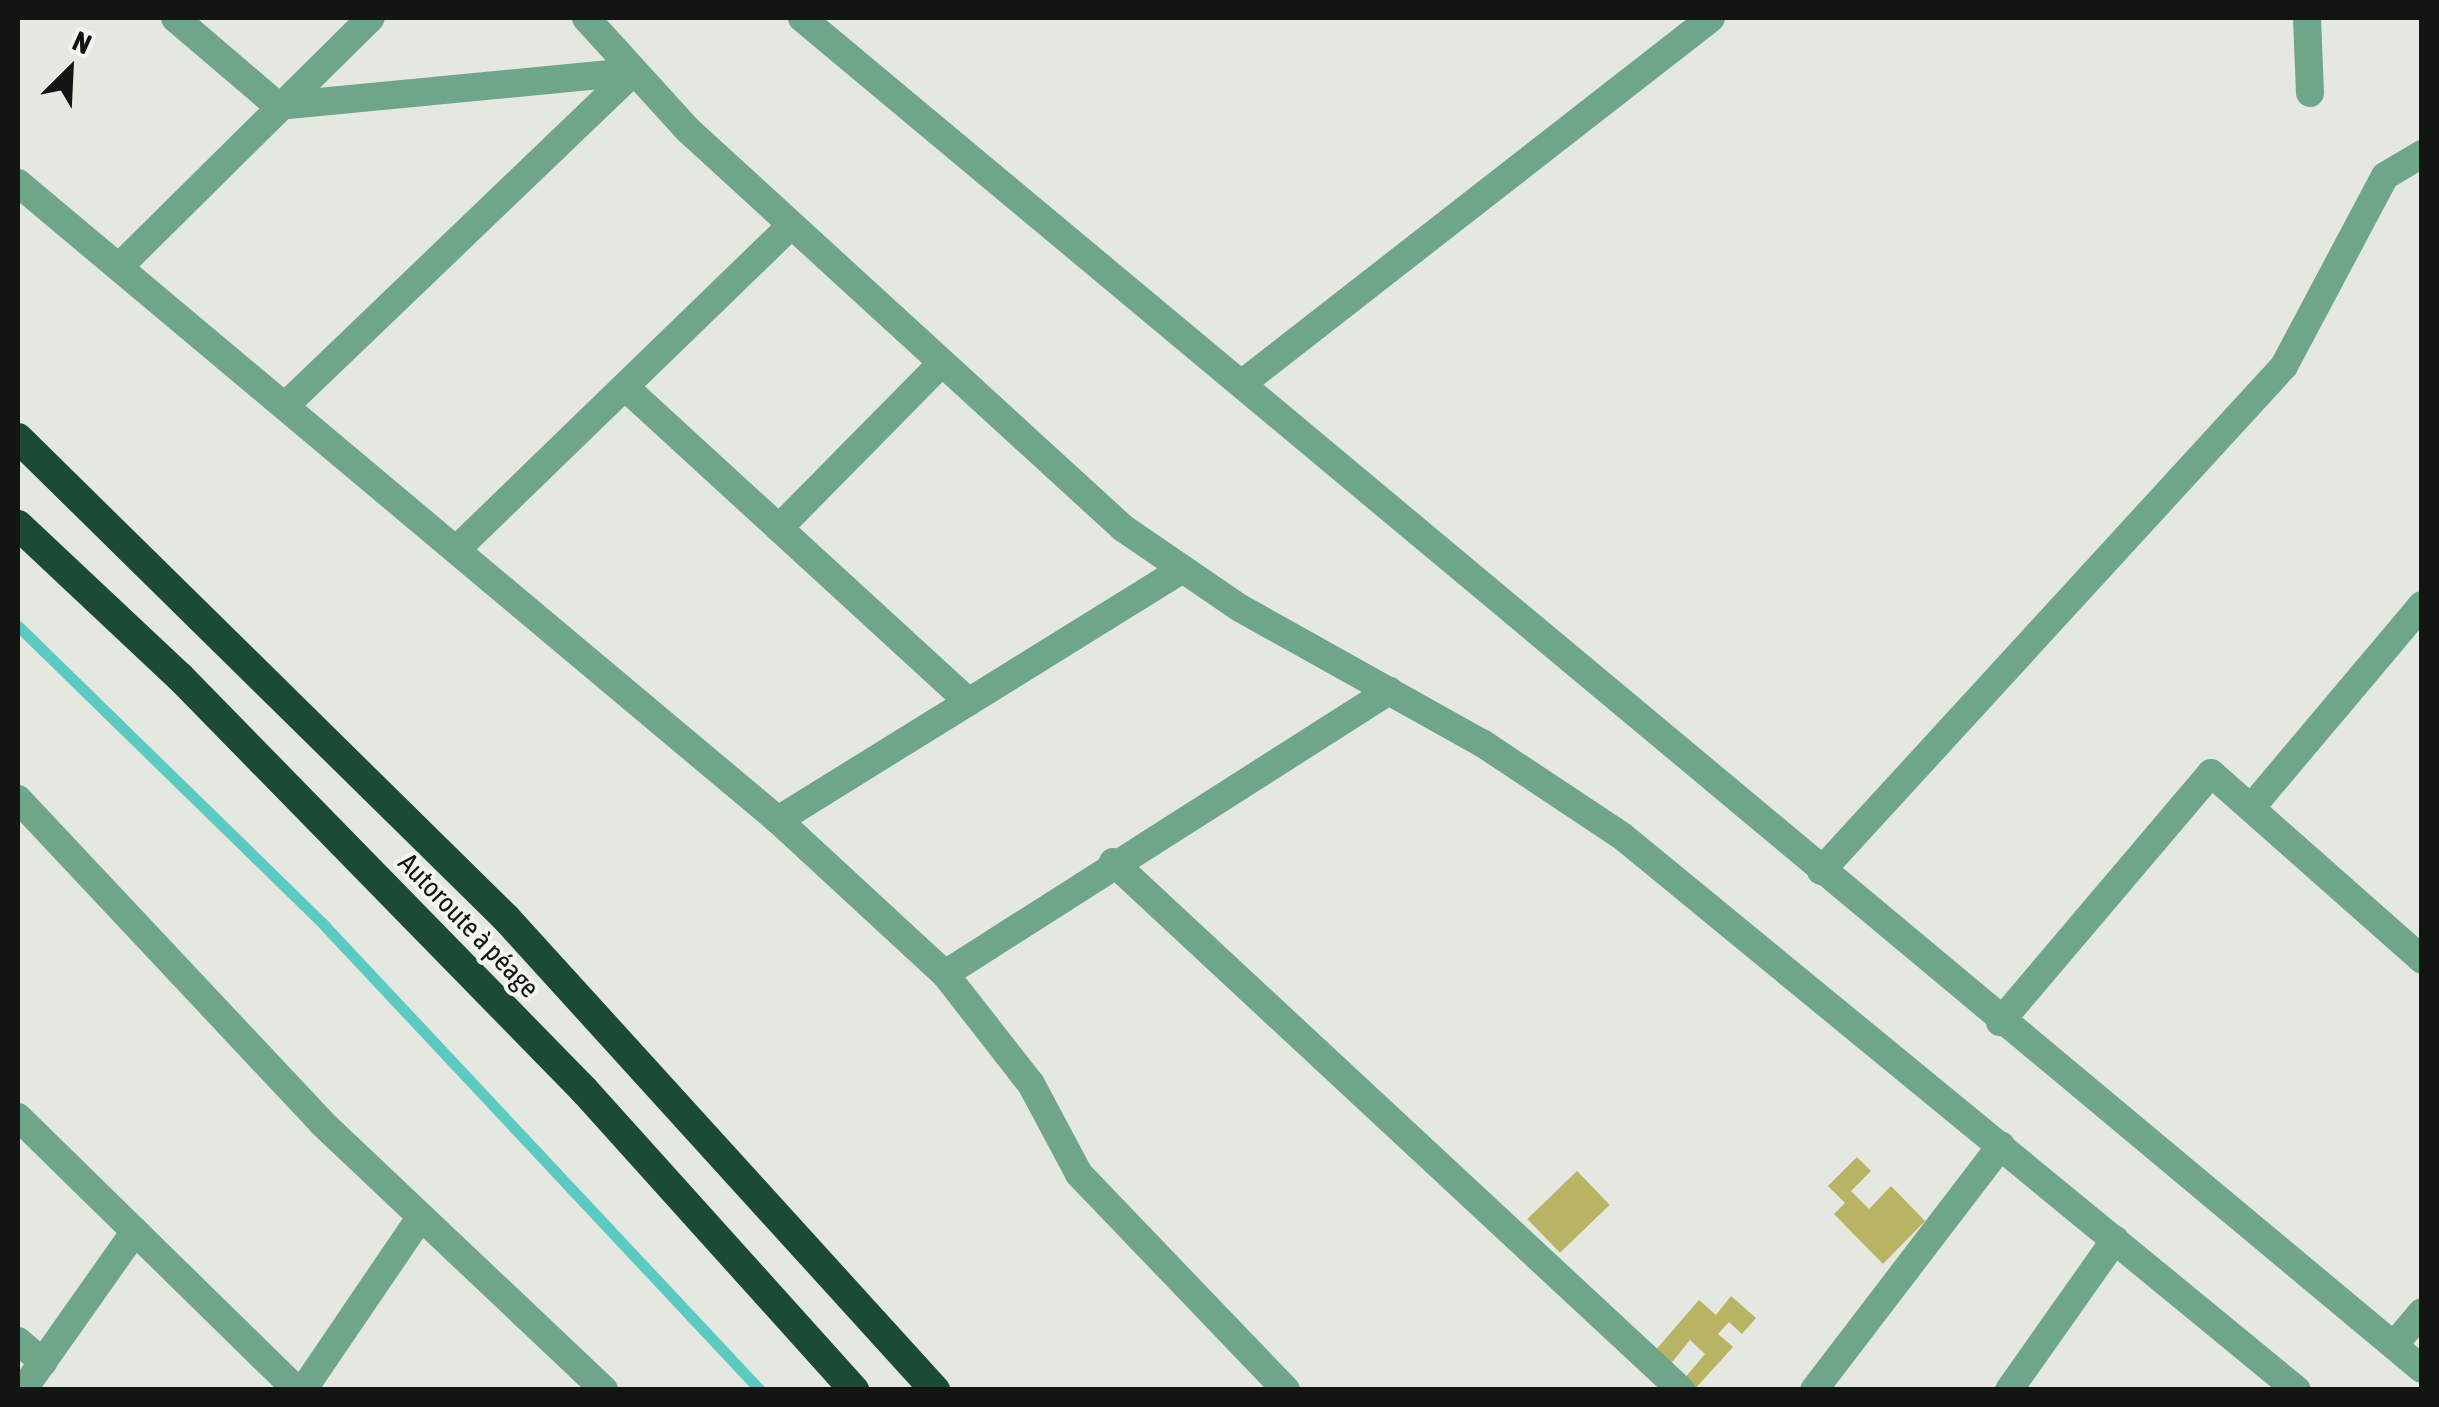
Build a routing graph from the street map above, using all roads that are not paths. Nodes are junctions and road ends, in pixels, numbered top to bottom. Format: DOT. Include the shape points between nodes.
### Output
graph roads {
  1 [pos="175,18"];
  2 [pos="371,18"];
  3 [pos="586,18"];
  4 [pos="802,18"];
  5 [pos="1711,18"];
  6 [pos="2307,18"];
  7 [pos="633,72"];
  8 [pos="2310,93"];
  9 [pos="278,106"];
  10 [pos="2422,154"];
  11 [pos="18,183"];
  12 [pos="792,225"];
  13 [pos="119,266"];
  14 [pos="942,364"];
  15 [pos="1244,382"];
  16 [pos="624,386"];
  17 [pos="286,405"];
  18 [pos="18,438"];
  19 [pos="18,525"];
  20 [pos="779,528"];
  21 [pos="457,549"];
  22 [pos="1183,569"];
  23 [pos="2422,606"];
  24 [pos="1389,692"];
  25 [pos="968,702"];
  26 [pos="18,800"];
  27 [pos="2252,808"];
  28 [pos="778,820"];
  29 [pos="1113,862"];
  30 [pos="1821,870"];
  31 [pos="2422,960"];
  32 [pos="945,974"];
  33 [pos="2000,1022"];
  34 [pos="18,1117"];
  35 [pos="2001,1145"];
  36 [pos="419,1219"];
  37 [pos="135,1232"];
  38 [pos="2115,1240"];
  39 [pos="2422,1312"];
  40 [pos="18,1341"];
  41 [pos="2394,1345"];
  42 [pos="43,1362"];
  43 [pos="2422,1369"];
  44 [pos="586,1383"];
  45 [pos="2280,1384"];
  46 [pos="24,1390"];
  47 [pos="300,1390"];
  48 [pos="854,1390"];
  49 [pos="935,1390"];
  50 [pos="1286,1390"];
  51 [pos="1680,1390"];
  52 [pos="1814,1390"];
  53 [pos="2008,1390"];
  1 -- 9 [label="street"];
  2 -- 9 [label="street"];
  3 -- 7 [label="street"];
  4 -- 15 [label="street"];
  5 -- 15 [label="street"];
  6 -- 8 [label="street"];
  7 -- 9 [label="street"];
  7 -- 12 [label="street"];
  7 -- 17 [label="street"];
  9 -- 13 [label="street"];
  10 -- 30 [label="street" via="2385,176 2284,366"];
  11 -- 13 [label="street"];
  12 -- 14 [label="street"];
  12 -- 16 [label="street"];
  13 -- 17 [label="street"];
  14 -- 20 [label="street"];
  14 -- 22 [label="street" via="1123,528"];
  15 -- 30 [label="street"];
  16 -- 20 [label="street"];
  16 -- 21 [label="street"];
  17 -- 21 [label="street"];
  18 -- 49 [label="highway" via="506,918"];
  19 -- 48 [label="highway, Autoroute à péage" via="180,677 584,1090"];
  20 -- 25 [label="street"];
  21 -- 28 [label="street"];
  22 -- 24 [label="street"];
  22 -- 25 [label="street"];
  23 -- 27 [label="street"];
  24 -- 29 [label="street"];
  24 -- 35 [label="street" via="1622,836"];
  25 -- 28 [label="street"];
  26 -- 36 [label="street"];
  27 -- 31 [label="street"];
  27 -- 33 [label="street" via="2211,773"];
  28 -- 32 [label="street"];
  29 -- 32 [label="street"];
  29 -- 51 [label="street"];
  30 -- 33 [label="street"];
  32 -- 50 [label="street" via="1031,1084 1079,1174"];
  33 -- 41 [label="street"];
  34 -- 37 [label="street"];
  35 -- 38 [label="street"];
  35 -- 52 [label="street"];
  36 -- 44 [label="street"];
  36 -- 47 [label="street"];
  37 -- 42 [label="street"];
  37 -- 47 [label="street"];
  38 -- 45 [label="street"];
  38 -- 53 [label="street"];
  39 -- 41 [label="street"];
  40 -- 42 [label="street"];
  41 -- 43 [label="street"];
  42 -- 46 [label="street"];
}
